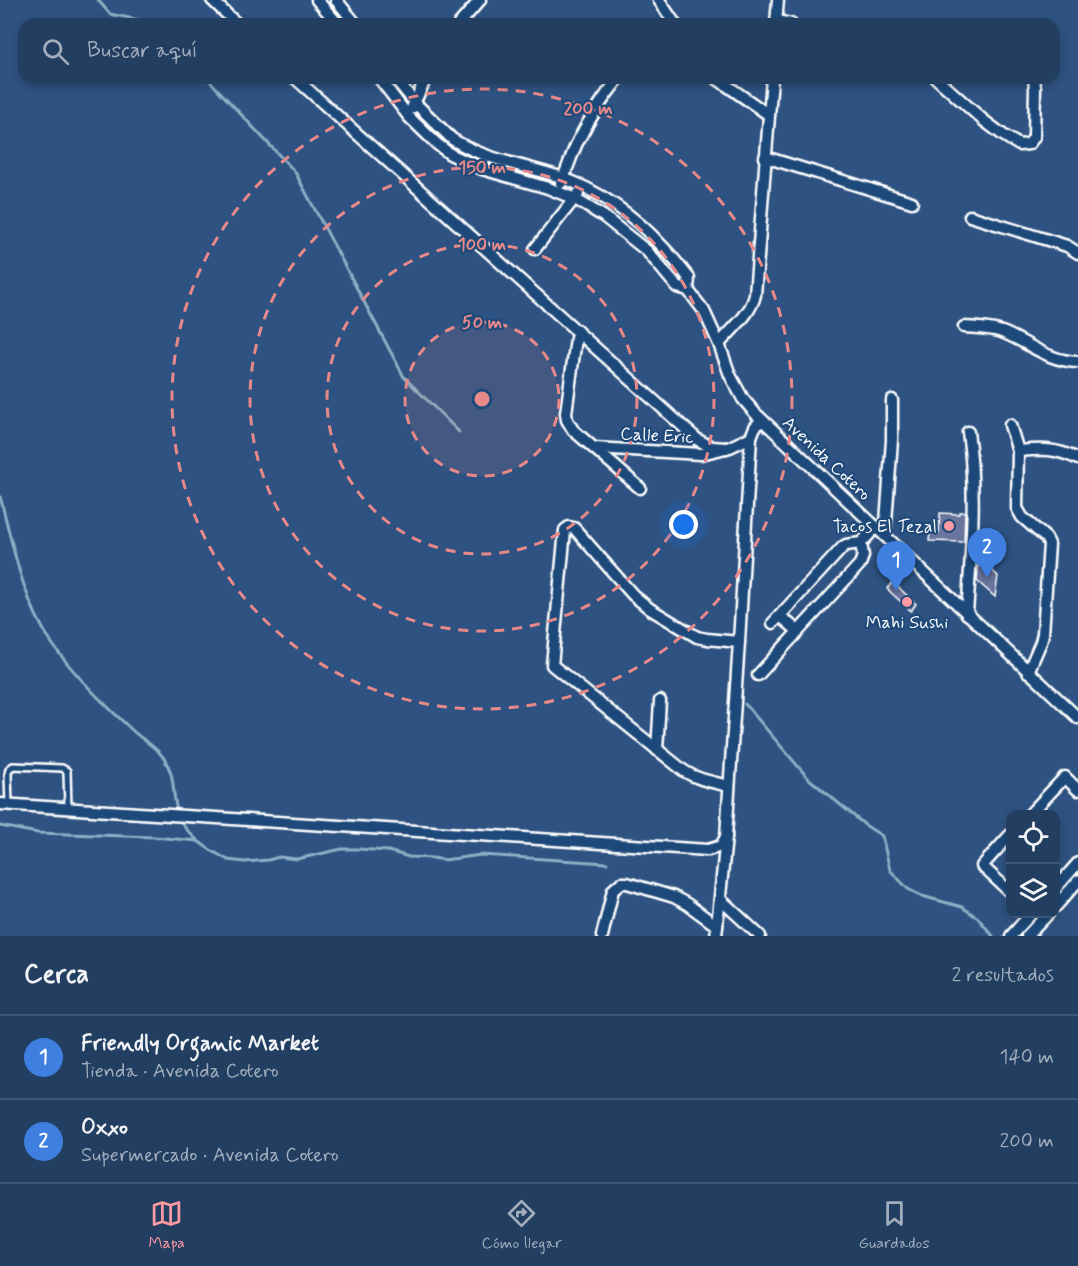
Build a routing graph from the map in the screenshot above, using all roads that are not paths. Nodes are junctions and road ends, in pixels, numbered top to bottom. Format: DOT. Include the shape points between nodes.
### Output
graph roads {
  1 [pos="212,0"];
  2 [pos="317,0"];
  3 [pos="336,0"];
  4 [pos="480,0"];
  5 [pos="659,0"];
  6 [pos="778,0"];
  7 [pos="231,18"];
  8 [pos="333,18"];
  9 [pos="351,18"];
  10 [pos="464,18"];
  11 [pos="671,18"];
  12 [pos="776,18"];
  13 [pos="302,84"];
  14 [pos="384,84"];
  15 [pos="400,84"];
  16 [pos="423,84"];
  17 [pos="614,84"];
  18 [pos="725,84"];
  19 [pos="772,84"];
  20 [pos="943,84"];
  21 [pos="1035,84"];
  22 [pos="415,103"];
  23 [pos="769,115"];
  24 [pos="409,117"];
  25 [pos="765,157"];
  26 [pos="563,178"];
  27 [pos="583,187"];
  28 [pos="557,191"];
  29 [pos="575,199"];
  30 [pos="912,202"];
  31 [pos="970,216"];
  32 [pos="535,249"];
  33 [pos="1078,254"];
  34 [pos="688,290"];
  35 [pos="964,327"];
  36 [pos="577,331"];
  37 [pos="719,344"];
  38 [pos="1078,362"];
  39 [pos="892,400"];
  40 [pos="762,420"];
  41 [pos="1011,425"];
  42 [pos="968,432"];
  43 [pos="750,437"];
  44 [pos="594,448"];
  45 [pos="726,448"];
  46 [pos="1018,450"];
  47 [pos="1078,459"];
  48 [pos="640,488"];
  49 [pos="876,527"];
  50 [pos="885,536"];
  51 [pos="861,543"];
  52 [pos="967,614"];
  53 [pos="798,631"];
  54 [pos="740,642"];
  55 [pos="1028,672"];
  56 [pos="758,675"];
  57 [pos="660,701"];
  58 [pos="1078,718"];
  59 [pos="657,750"];
  60 [pos="729,786"];
  61 [pos="1078,790"];
  62 [pos="4,804"];
  63 [pos="68,808"];
  64 [pos="1034,810"];
  65 [pos="726,837"];
  66 [pos="1006,840"];
  67 [pos="1078,863"];
  68 [pos="1060,883"];
  69 [pos="1060,884"];
  70 [pos="1006,888"];
  71 [pos="1076,888"];
  72 [pos="720,899"];
  73 [pos="1060,902"];
  74 [pos="1035,918"];
  75 [pos="1037,918"];
  76 [pos="716,931"];
  77 [pos="602,936"];
  78 [pos="760,936"];
  79 [pos="1011,936"];
  80 [pos="1027,936"];
  1 -- 7 [label="street"];
  2 -- 8 [label="street"];
  3 -- 9 [label="street"];
  4 -- 10 [label="street"];
  5 -- 11 [label="street"];
  6 -- 12 [label="street"];
  13 -- 36 [label="street"];
  14 -- 24 [label="street"];
  15 -- 22 [label="street"];
  16 -- 22 [label="street"];
  17 -- 26 [label="street" via="590,118"];
  18 -- 23 [label="street"];
  19 -- 23 [label="street"];
  20 -- 21 [label="street" via="1019,145 1029,144 1034,137"];
  22 -- 24 [label="street"];
  22 -- 26 [label="street" via="458,143 489,157"];
  23 -- 25 [label="street"];
  24 -- 28 [label="street" via="450,154 482,169"];
  25 -- 30 [label="street"];
  25 -- 37 [label="street" via="754,300"];
  26 -- 27 [label="street"];
  26 -- 28 [label="street"];
  27 -- 29 [label="street"];
  27 -- 34 [label="street" via="618,208 662,245 689,278"];
  28 -- 29 [label="street"];
  29 -- 32 [label="street"];
  29 -- 34 [label="street" via="628,235 677,287"];
  31 -- 33 [label="street" via="1067,246"];
  34 -- 37 [label="street, Avenida Cotero" via="704,311"];
  35 -- 38 [label="street" via="1003,332 1043,354"];
  36 -- 44 [label="street" via="567,420"];
  36 -- 45 [label="street" via="698,440"];
  37 -- 40 [label="street, Avenida Cotero" via="734,384"];
  39 -- 50 [label="street"];
  40 -- 43 [label="street"];
  40 -- 49 [label="street, Avenida Cotero"];
  41 -- 46 [label="street"];
  42 -- 52 [label="street" via="973,495"];
  43 -- 45 [label="street, Calle Eric"];
  43 -- 54 [label="street"];
  44 -- 45 [label="street, Calle Eric" via="693,454"];
  44 -- 48 [label="street"];
  46 -- 47 [label="street" via="1048,449"];
  46 -- 55 [label="street" via="1017,508 1048,544 1043,634"];
  49 -- 50 [label="street, Avenida Cotero"];
  49 -- 51 [label="street"];
  50 -- 52 [label="street, Avenida Cotero"];
  51 -- 53 [label="street" via="860,564"];
  51 -- 53 [label="street" via="843,547 777,619"];
  52 -- 55 [label="street, Avenida Cotero"];
  53 -- 56 [label="street"];
  54 -- 59 [label="street" via="697,637 650,609 574,528 565,530 552,665"];
  54 -- 60 [label="street"];
  55 -- 58 [label="street, Avenida Cotero"];
  57 -- 59 [label="street"];
  59 -- 60 [label="street" via="693,777"];
  60 -- 65 [label="street"];
  61 -- 64 [label="street" via="1065,777"];
  62 -- 63 [label="street"];
  62 -- 63 [label="lane" via="9,769 13,766 62,768 67,771"];
  63 -- 65 [label="street" via="708,850 721,846"];
  65 -- 72 [label="street"];
  66 -- 70 [label="street" via="982,866"];
  67 -- 68 [label="street"];
  69 -- 71 [label="street"];
  71 -- 73 [label="street"];
  72 -- 76 [label="street"];
  72 -- 78 [label="street"];
  74 -- 79 [label="street"];
  75 -- 80 [label="street"];
  76 -- 77 [label="street" via="674,897 621,883 613,890"];
}
